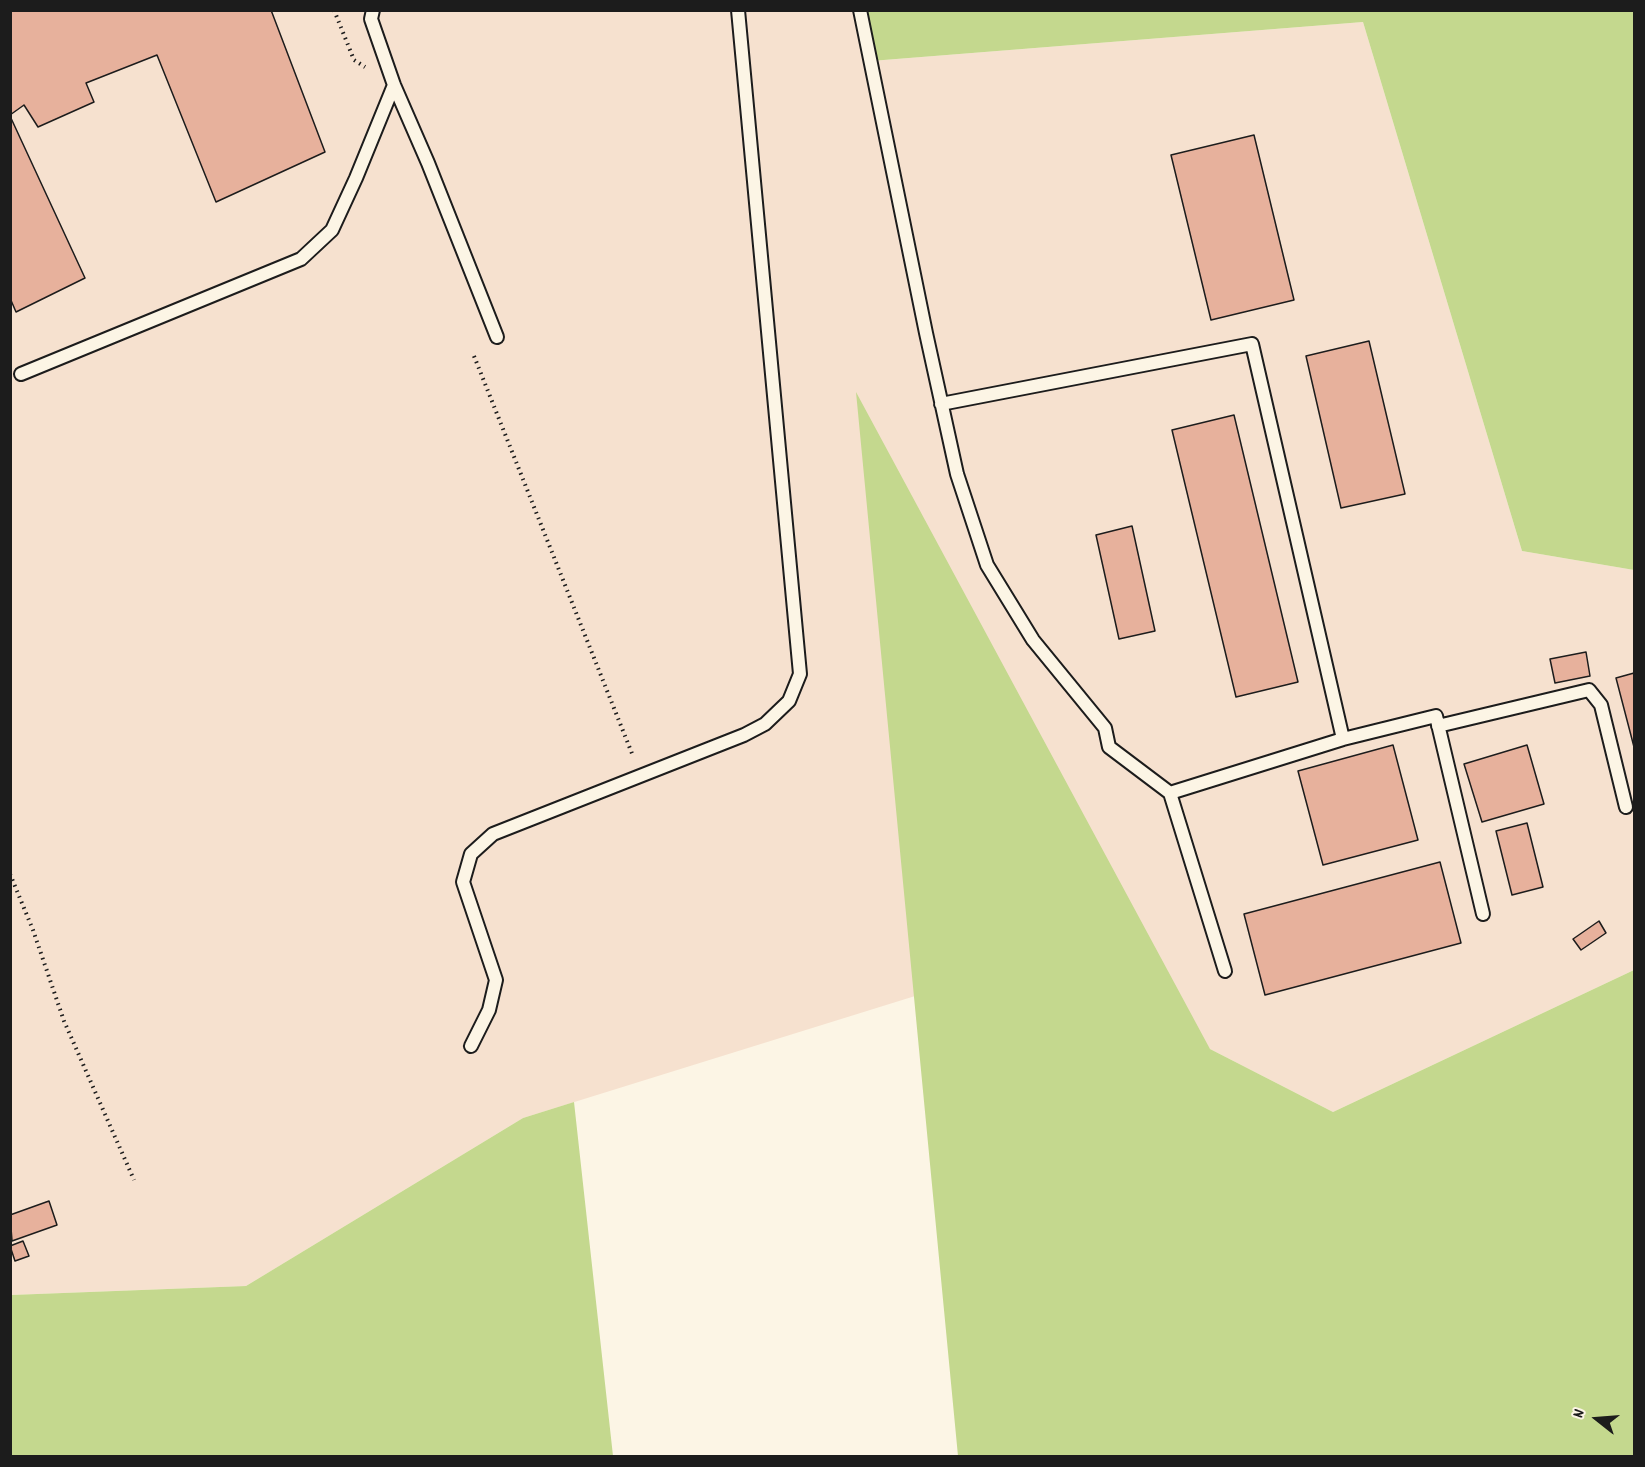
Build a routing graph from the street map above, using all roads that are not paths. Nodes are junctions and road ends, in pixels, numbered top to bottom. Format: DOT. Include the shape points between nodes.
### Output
graph roads {
  1 [pos="373,10"];
  2 [pos="738,10"];
  3 [pos="860,10"];
  4 [pos="394,85"];
  5 [pos="497,337"];
  6 [pos="21,374"];
  7 [pos="941,404"];
  8 [pos="1438,726"];
  9 [pos="1343,739"];
  10 [pos="1170,793"];
  11 [pos="1626,807"];
  12 [pos="1483,914"];
  13 [pos="1225,971"];
  14 [pos="471,1046"];
  1 -- 4 [label="lane" via="371,19"];
  2 -- 14 [label="lane" via="800,674 789,701 765,724 493,834 471,854 463,882 496,980 489,1010"];
  3 -- 7 [label="lane"];
  4 -- 5 [label="lane"];
  4 -- 6 [label="lane" via="332,230 301,260"];
  7 -- 9 [label="lane" via="1252,344"];
  7 -- 10 [label="lane" via="957,474 987,565 1034,640 1105,728 1109,747"];
  8 -- 9 [label="lane" via="1436,716"];
  8 -- 11 [label="lane" via="1589,690 1601,705"];
  8 -- 12 [label="lane"];
  9 -- 10 [label="lane"];
  10 -- 13 [label="lane"];
}
